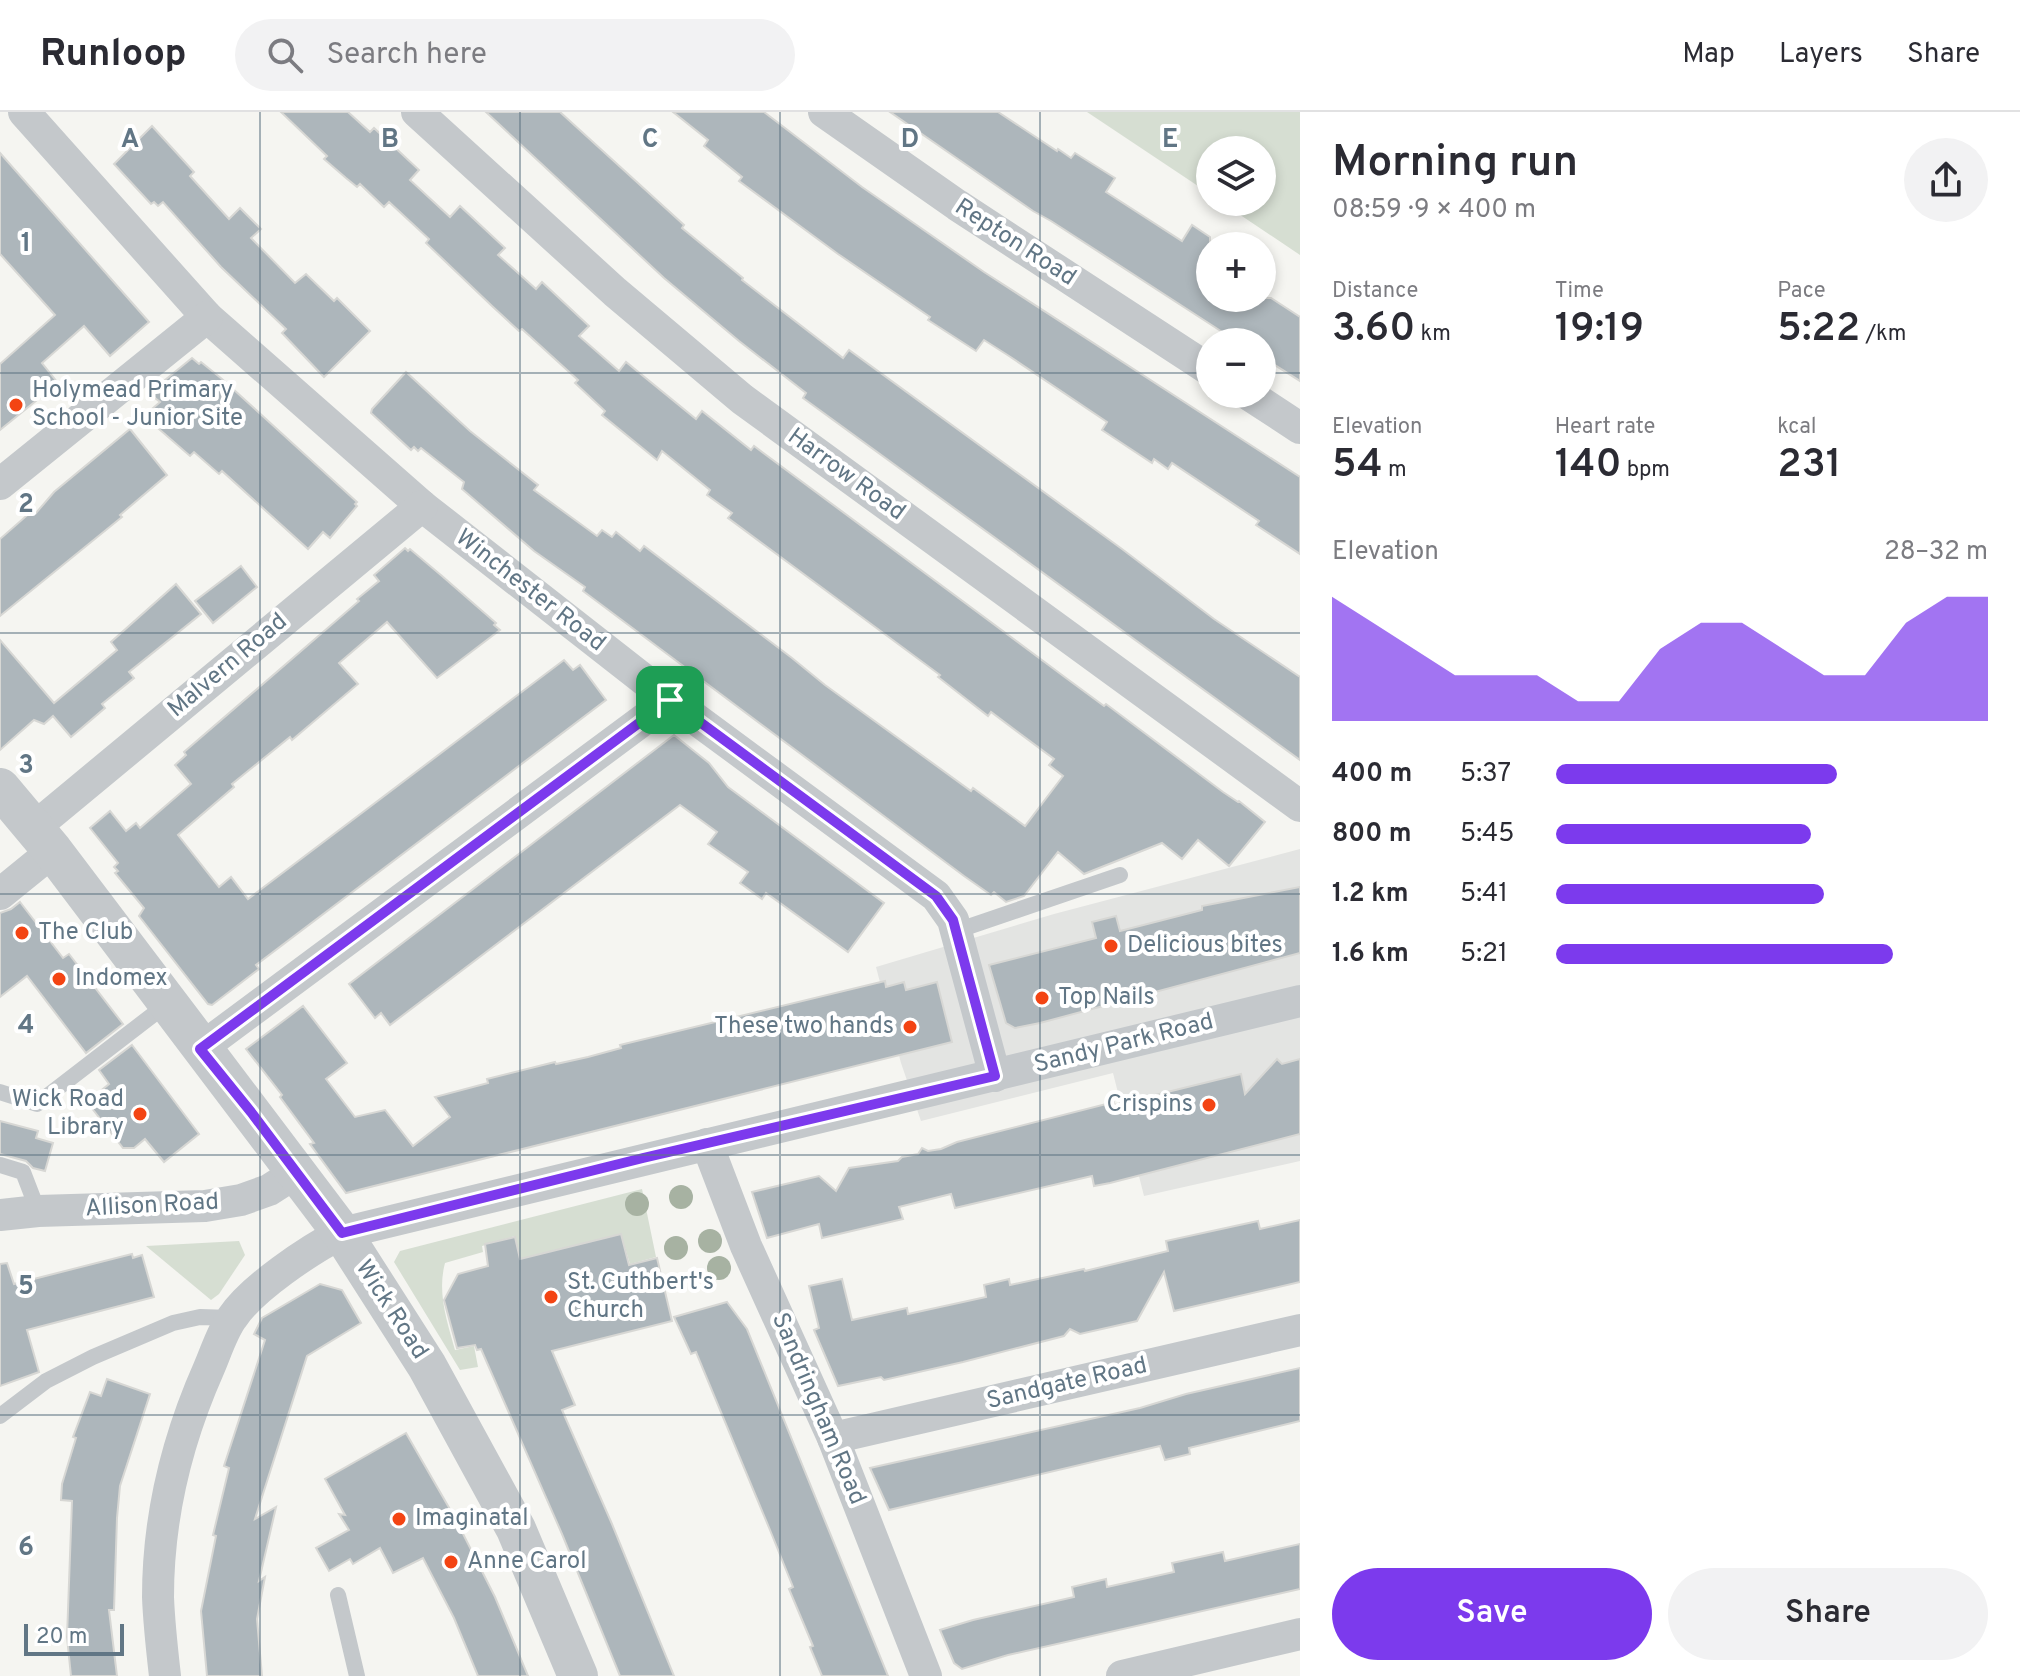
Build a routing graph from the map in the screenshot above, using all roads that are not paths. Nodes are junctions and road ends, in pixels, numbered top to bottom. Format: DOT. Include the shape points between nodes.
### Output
graph roads {
  1 [pos="24,112"];
  2 [pos="417,112"];
  3 [pos="824,112"];
  4 [pos="207,317"];
  5 [pos="1196,361"];
  6 [pos="1269,408"];
  7 [pos="1300,428"];
  8 [pos="0,484"];
  9 [pos="422,506"];
  10 [pos="670,700"];
  11 [pos="0,788"];
  12 [pos="1300,806"];
  13 [pos="44,839"];
  14 [pos="1120,875"];
  15 [pos="0,894"];
  16 [pos="956,931"];
  17 [pos="1300,1001"];
  18 [pos="167,1004"];
  19 [pos="200,1049"];
  20 [pos="995,1076"];
  21 [pos="0,1092"];
  22 [pos="707,1144"];
  23 [pos="0,1165"];
  24 [pos="297,1172"];
  25 [pos="38,1211"];
  26 [pos="0,1215"];
  27 [pos="342,1233"];
  28 [pos="231,1318"];
  29 [pos="1300,1330"];
  30 [pos="0,1416"];
  31 [pos="833,1438"];
  32 [pos="338,1595"];
  33 [pos="1300,1634"];
  34 [pos="165,1676"];
  35 [pos="357,1676"];
  36 [pos="578,1676"];
  37 [pos="926,1676"];
  38 [pos="1122,1676"];
  1 -- 4 [label="street, Winchester Road"];
  2 -- 12 [label="street, Harrow Road" via="742,399"];
  3 -- 5 [label="street, Repton Road"];
  4 -- 8 [label="street"];
  4 -- 9 [label="street, Winchester Road"];
  6 -- 7 [label="street"];
  9 -- 10 [label="street, Winchester Road"];
  9 -- 13 [label="street, Malvern Road"];
  10 -- 16 [label="street, Winchester Road" via="936,896"];
  10 -- 19 [label="street"];
  11 -- 13 [label="street, Wick Road"];
  13 -- 15 [label="street, Malvern Road"];
  13 -- 18 [label="street, Wick Road"];
  14 -- 16 [label="lane"];
  16 -- 20 [label="street, Winchester Road"];
  17 -- 20 [label="street, Sandy Park Road"];
  18 -- 19 [label="street, Wick Road"];
  18 -- 21 [label="lane" via="37,1104"];
  19 -- 24 [label="street, Wick Road"];
  20 -- 22 [label="street, Sandy Park Road"];
  22 -- 27 [label="street, Sandy Park Road"];
  22 -- 31 [label="street, Sandringham Road" via="746,1246"];
  23 -- 25 [label="lane" via="23,1172"];
  24 -- 25 [label="street, Allison Road" via="269,1190 205,1206"];
  24 -- 27 [label="street, Wick Road"];
  25 -- 26 [label="street, Allison Road"];
  27 -- 28 [label="street, Sandy Park Road" via="254,1293"];
  27 -- 36 [label="street, Wick Road" via="427,1366 516,1529"];
  28 -- 30 [label="lane" via="200,1317 160,1328 46,1381"];
  28 -- 34 [label="street" via="179,1447 164,1516 158,1598"];
  29 -- 31 [label="street, Sandgate Road"];
  31 -- 37 [label="street, Sandringham Road"];
  32 -- 35 [label="lane"];
  33 -- 38 [label="street"];
}
